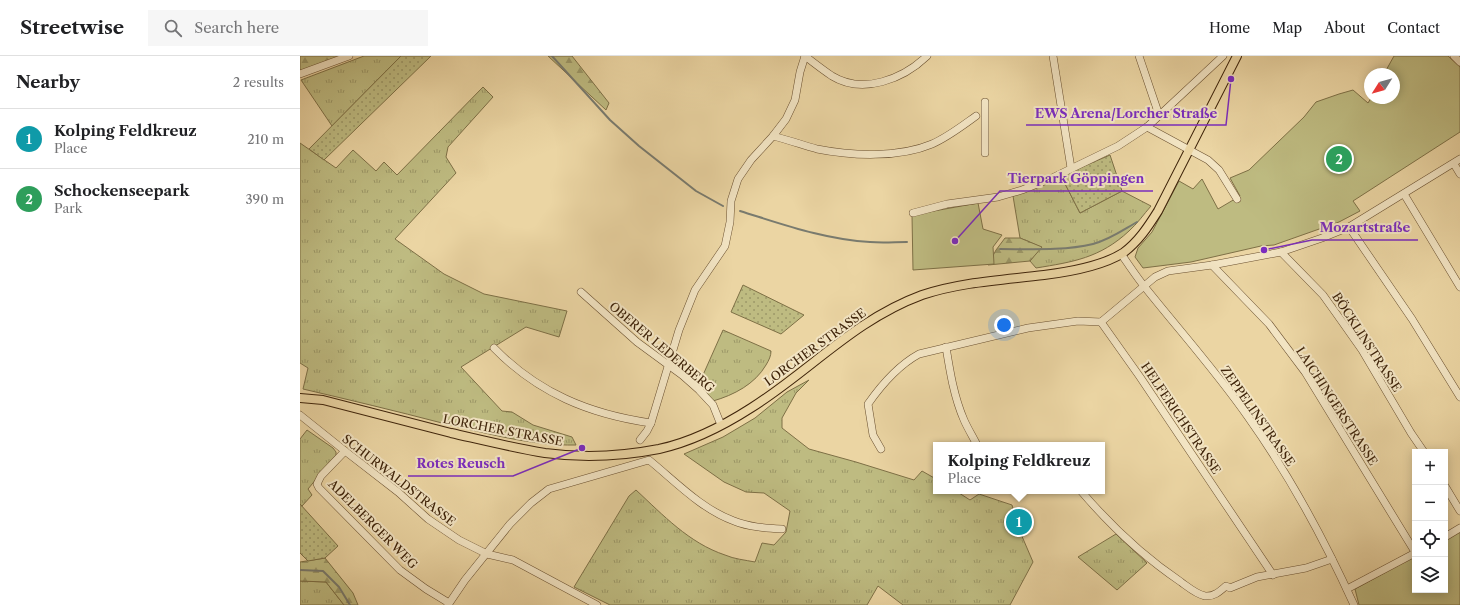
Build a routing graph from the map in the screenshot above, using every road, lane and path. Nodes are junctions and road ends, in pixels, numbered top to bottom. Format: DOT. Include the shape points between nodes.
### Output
graph roads {
  1 [pos="349,56"];
  2 [pos="805,56"];
  3 [pos="927,56"];
  4 [pos="1052,56"];
  5 [pos="1139,56"];
  6 [pos="1224,56"];
  7 [pos="1227,56"];
  8 [pos="1237,56"];
  9 [pos="1454,56"];
  10 [pos="1460,62"];
  11 [pos="1232,66"];
  12 [pos="300,74"];
  13 [pos="985,102"];
  14 [pos="1160,115"];
  15 [pos="976,116"];
  16 [pos="1147,127"];
  17 [pos="773,136"];
  18 [pos="1189,150"];
  19 [pos="985,154"];
  20 [pos="1457,162"];
  21 [pos="1071,168"];
  22 [pos="1460,174"];
  23 [pos="1404,194"];
  24 [pos="1237,199"];
  25 [pos="913,213"];
  26 [pos="1349,226"];
  27 [pos="1281,252"];
  28 [pos="1121,254"];
  29 [pos="1212,265"];
  30 [pos="1144,286"];
  31 [pos="1460,287"];
  32 [pos="580,292"];
  33 [pos="1101,322"];
  34 [pos="946,347"];
  35 [pos="494,348"];
  36 [pos="667,365"];
  37 [pos="1460,397"];
  38 [pos="300,398"];
  39 [pos="300,415"];
  40 [pos="651,423"];
  41 [pos="721,426"];
  42 [pos="640,440"];
  43 [pos="975,442"];
  44 [pos="881,449"];
  45 [pos="1422,449"];
  46 [pos="345,452"];
  47 [pos="1448,491"];
  48 [pos="1084,494"];
  49 [pos="1460,511"];
  50 [pos="1460,528"];
  51 [pos="782,529"];
  52 [pos="1448,535"];
  53 [pos="1412,547"];
  54 [pos="487,554"];
  55 [pos="1412,554"];
  56 [pos="1332,560"];
  57 [pos="1273,574"];
  58 [pos="1347,589"];
  59 [pos="449,604"];
  60 [pos="597,605"];
  61 [pos="1354,605"];
  1 -- 12 [label="street"];
  2 -- 3 [label="street" via="834,77 858,85 882,82 903,75"];
  2 -- 17 [label="street" via="795,100 786,119"];
  4 -- 21 [label="street"];
  5 -- 14 [label="street"];
  6 -- 14 [label="street"];
  7 -- 11 [label="street"];
  8 -- 11 [label="main road, LORCHER STRASSE"];
  9 -- 10 [label="street"];
  11 -- 18 [label="main road, LORCHER STRASSE"];
  13 -- 19 [label="street"];
  14 -- 16 [label="street"];
  15 -- 17 [label="street" via="948,136 931,144 884,154 818,149"];
  16 -- 18 [label="street"];
  16 -- 21 [label="street" via="1118,146"];
  17 -- 36 [label="street" via="738,179 731,201 725,246 694,290"];
  18 -- 24 [label="street" via="1220,170"];
  18 -- 28 [label="main road, LORCHER STRASSE" via="1147,228"];
  20 -- 22 [label="street"];
  20 -- 23 [label="street"];
  21 -- 25 [label="street" via="1052,178 998,197 947,204"];
  23 -- 26 [label="street"];
  23 -- 31 [label="street"];
  26 -- 27 [label="street"];
  26 -- 37 [label="street" via="1412,319"];
  27 -- 29 [label="street"];
  27 -- 45 [label="street, BÖCKLINSTRASSE" via="1323,295 1366,356"];
  28 -- 30 [label="street, ZEPPELINSTRASSE"];
  28 -- 41 [label="main road, LORCHER STRASSE" via="1092,266 1068,272 964,285 902,303 841,340 766,398"];
  29 -- 30 [label="street" via="1168,271"];
  29 -- 53 [label="street, LAICHINGERSTRASSE" via="1269,324 1305,372"];
  30 -- 33 [label="street"];
  30 -- 56 [label="street, ZEPPELINSTRASSE" via="1248,417 1285,473"];
  32 -- 36 [label="street, OBERER LEDERBERG"];
  33 -- 34 [label="street" via="1078,321 1028,328"];
  33 -- 57 [label="street, HELFERICHSTRASSE"];
  34 -- 43 [label="street" via="956,397"];
  34 -- 44 [label="street" via="907,360 868,404 873,435"];
  35 -- 40 [label="street" via="520,372 566,400 598,412"];
  36 -- 40 [label="street"];
  36 -- 41 [label="street, OBERER LEDERBERG" via="682,375 713,405"];
  38 -- 41 [label="main road, LORCHER STRASSE" via="323,400 546,453 632,453 663,448"];
  39 -- 46 [label="street, SCHURWALDSTRASSE"];
  40 -- 42 [label="street"];
  46 -- 54 [label="street, SCHURWALDSTRASSE" via="398,492 428,519"];
  46 -- 59 [label="street, ADELBERGER WEG" via="321,476 319,488 400,570"];
  47 -- 49 [label="street"];
  48 -- 57 [label="street" via="1127,539 1160,568 1196,592 1206,596 1216,594 1226,586 1230,588 1257,576"];
  50 -- 52 [label="street"];
  51 -- 54 [label="street" via="761,528 721,516 701,503 649,460 548,490 510,524"];
  54 -- 59 [label="street"];
  54 -- 60 [label="street, SCHURWALDSTRASSE" via="513,560"];
  55 -- 58 [label="street"];
  56 -- 57 [label="street"];
  56 -- 58 [label="street, ZEPPELINSTRASSE"];
  58 -- 61 [label="street, ZEPPELINSTRASSE"];
}
